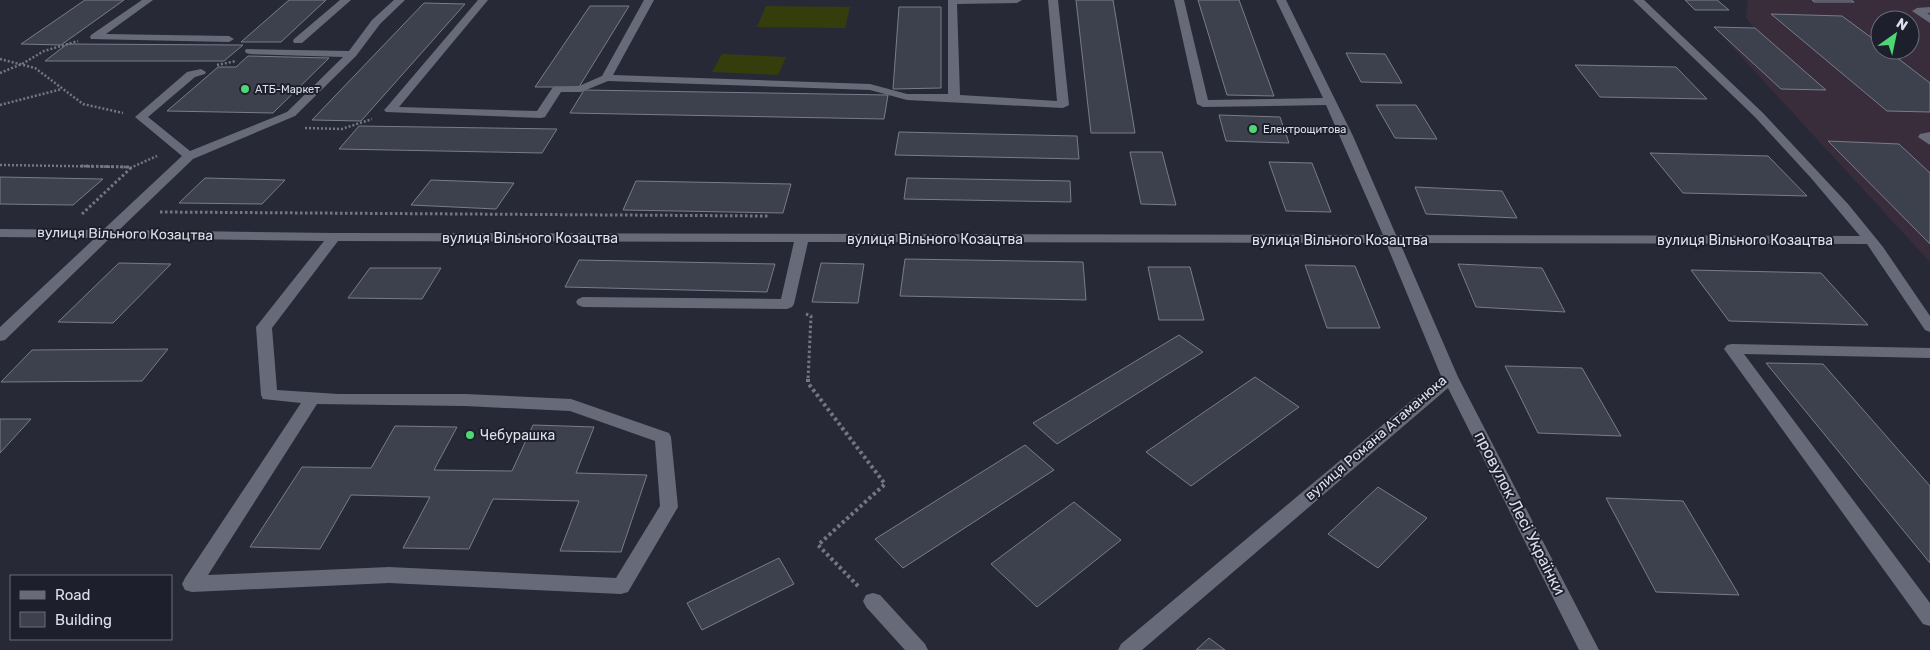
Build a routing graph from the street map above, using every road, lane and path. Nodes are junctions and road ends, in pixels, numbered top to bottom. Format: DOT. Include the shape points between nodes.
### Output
graph roads {
  1 [pos="148,0"];
  2 [pos="346,0"];
  3 [pos="400,0"];
  4 [pos="483,0"];
  5 [pos="649,0"];
  6 [pos="1017,0"];
  7 [pos="1053,0"];
  8 [pos="1179,0"];
  9 [pos="1281,0"];
  10 [pos="1638,0"];
  11 [pos="1930,10"];
  12 [pos="1930,20"];
  13 [pos="229,38"];
  14 [pos="298,41"];
  15 [pos="67,44"];
  16 [pos="250,51"];
  17 [pos="352,54"];
  18 [pos="0,59"];
  19 [pos="22,64"];
  20 [pos="201,72"];
  21 [pos="0,73"];
  22 [pos="606,78"];
  23 [pos="62,89"];
  24 [pos="954,98"];
  25 [pos="1330,101"];
  26 [pos="0,105"];
  27 [pos="141,118"];
  28 [pos="378,118"];
  29 [pos="302,128"];
  30 [pos="1930,136"];
  31 [pos="1930,141"];
  32 [pos="184,152"];
  33 [pos="0,165"];
  34 [pos="130,167"];
  35 [pos="132,212"];
  36 [pos="776,216"];
  37 [pos="0,233"];
  38 [pos="63,233"];
  39 [pos="109,233"];
  40 [pos="334,237"];
  41 [pos="802,239"];
  42 [pos="1871,240"];
  43 [pos="1390,241"];
  44 [pos="583,302"];
  45 [pos="787,304"];
  46 [pos="1930,327"];
  47 [pos="0,336"];
  48 [pos="1930,353"];
  49 [pos="1450,377"];
  50 [pos="313,398"];
  51 [pos="872,600"];
  52 [pos="1930,618"];
  53 [pos="918,650"];
  54 [pos="1128,650"];
  55 [pos="1589,650"];
  1 -- 13 [label="street" via="95,36"];
  2 -- 14 [label="street"];
  3 -- 17 [label="street" via="376,22"];
  4 -- 22 [label="street" via="390,110 541,115 557,89 581,88"];
  5 -- 22 [label="street"];
  6 -- 24 [label="street" via="952,1"];
  7 -- 24 [label="street" via="1063,105"];
  8 -- 25 [label="street" via="1203,104"];
  9 -- 25 [label="street, вулиця Романа Атаманюка"];
  10 -- 42 [label="street" via="1774,129"];
  11 -- 12 [label="street" via="1917,10"];
  15 -- 19 [label="path" via="44,50"];
  16 -- 17 [label="street"];
  17 -- 32 [label="street" via="291,114"];
  18 -- 19 [label="path"];
  19 -- 21 [label="path"];
  19 -- 23 [label="path" via="35,68"];
  20 -- 27 [label="street" via="190,74"];
  22 -- 24 [label="street" via="870,86 906,97"];
  23 -- 26 [label="path"];
  23 -- 27 [label="path" via="83,104"];
  25 -- 43 [label="street, вулиця Романа Атаманюка"];
  27 -- 32 [label="street"];
  28 -- 29 [label="path" via="342,129"];
  30 -- 31 [label="street" via="1924,137"];
  32 -- 34 [label="path"];
  32 -- 35 [label="street"];
  33 -- 34 [label="path"];
  34 -- 38 [label="path"];
  35 -- 36 [label="path"];
  35 -- 39 [label="street"];
  37 -- 38 [label="street, вулиця Вільного Козацтва"];
  38 -- 39 [label="street, вулиця Вільного Козацтва"];
  39 -- 40 [label="street, вулиця Вільного Козацтва"];
  39 -- 47 [label="street"];
  40 -- 41 [label="street, вулиця Вільного Козацтва"];
  40 -- 50 [label="street" via="264,327 269,395"];
  41 -- 43 [label="street, вулиця Вільного Козацтва"];
  41 -- 45 [label="street"];
  42 -- 43 [label="street, вулиця Вільного Козацтва"];
  42 -- 46 [label="street"];
  43 -- 49 [label="street, вулиця Романа Атаманюка"];
  44 -- 45 [label="street"];
  45 -- 51 [label="path" via="811,316 808,383 885,484 818,545"];
  48 -- 52 [label="street" via="1732,349"];
  49 -- 54 [label="street, вулиця Романа Атаманюка"];
  49 -- 55 [label="street, провулок Лесі Українки"];
  50 -- 50 [label="street" via="570,405 664,437 669,507 621,586 389,575 192,584"];
  51 -- 53 [label="street"];
}
